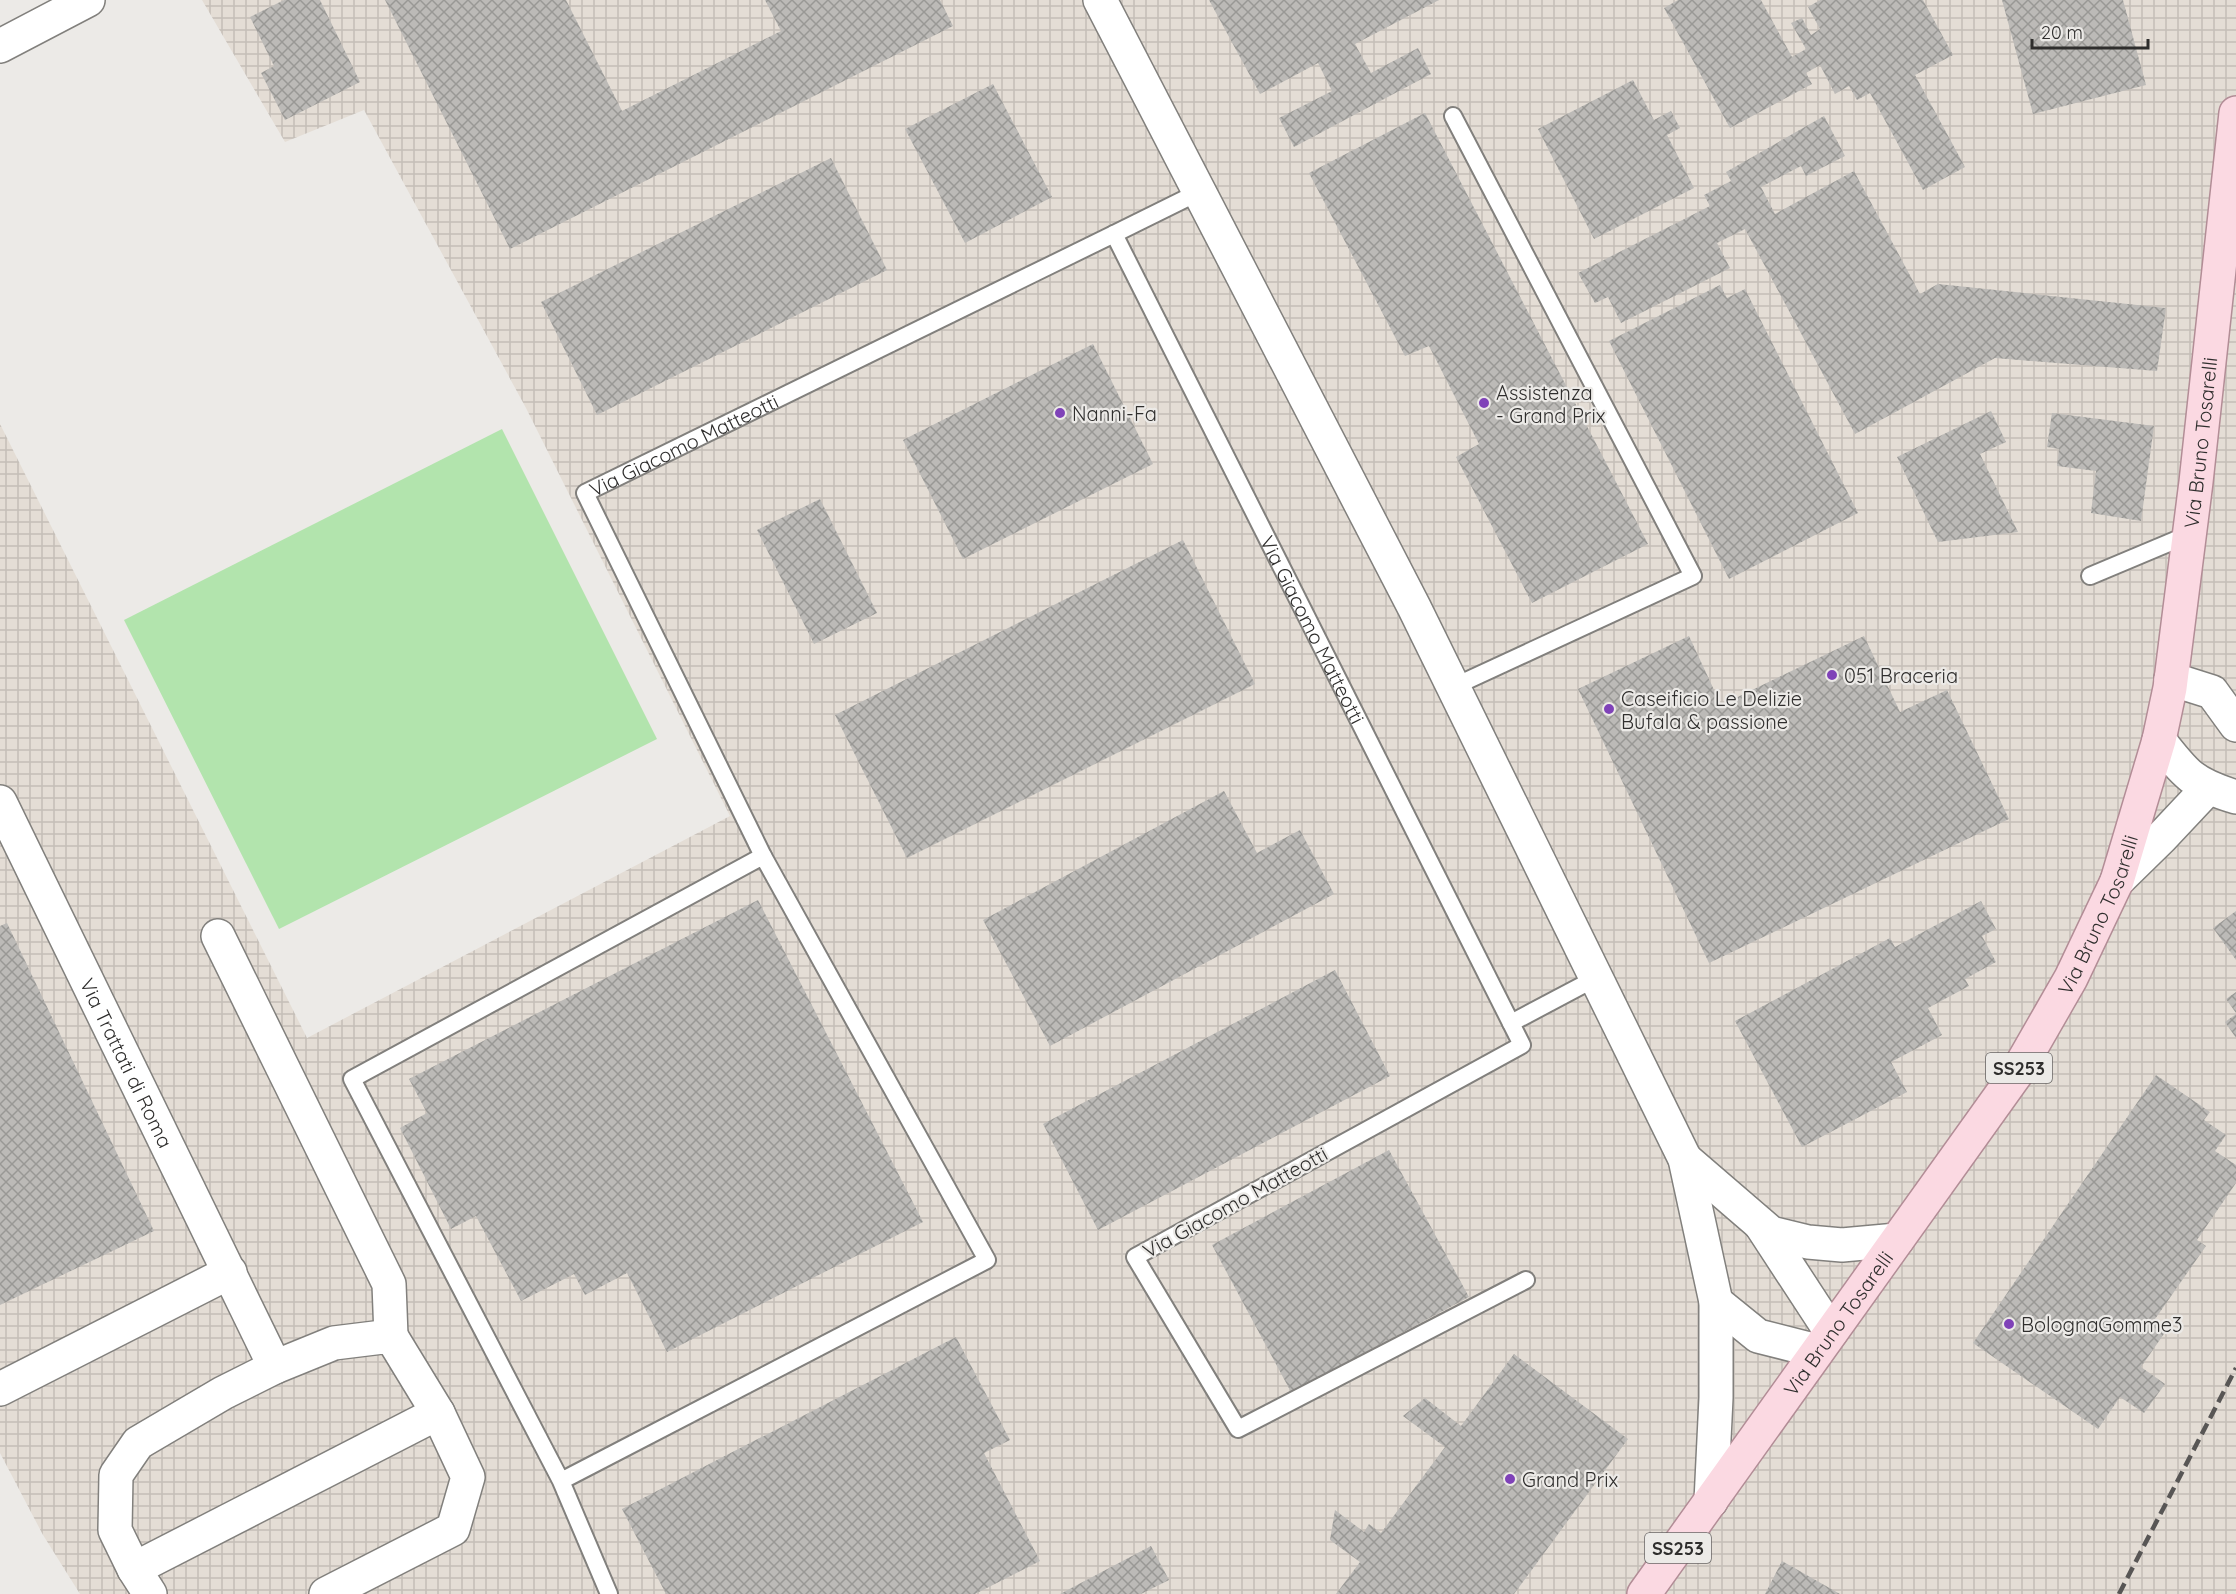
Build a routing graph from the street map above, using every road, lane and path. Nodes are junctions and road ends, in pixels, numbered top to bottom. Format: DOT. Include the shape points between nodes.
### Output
graph roads {
  1 [pos="88,0"];
  2 [pos="1100,0"];
  3 [pos="0,46"];
  4 [pos="2236,113"];
  5 [pos="1453,116"];
  6 [pos="1199,192"];
  7 [pos="1114,234"];
  8 [pos="2227,286"];
  9 [pos="2190,534"];
  10 [pos="2090,576"];
  11 [pos="2171,679"];
  12 [pos="1453,687"];
  13 [pos="2236,726"];
  14 [pos="2159,740"];
  15 [pos="2222,793"];
  16 [pos="0,802"];
  17 [pos="763,856"];
  18 [pos="12,858"];
  19 [pos="2117,881"];
  20 [pos="218,936"];
  21 [pos="1596,978"];
  22 [pos="1511,1023"];
  23 [pos="1685,1160"];
  24 [pos="1761,1225"];
  25 [pos="1897,1240"];
  26 [pos="230,1272"];
  27 [pos="1526,1280"];
  28 [pos="1716,1302"];
  29 [pos="391,1336"];
  30 [pos="1824,1341"];
  31 [pos="275,1366"];
  32 [pos="0,1389"];
  33 [pos="438,1413"];
  34 [pos="561,1481"];
  35 [pos="1711,1501"];
  36 [pos="142,1581"];
  37 [pos="326,1594"];
  38 [pos="609,1594"];
  39 [pos="1644,1594"];
  1 -- 3 [label="street"];
  2 -- 6 [label="street"];
  4 -- 8 [label="main road, Via Bruno Tosarelli / SS253"];
  5 -- 12 [label="lane" via="1693,576"];
  6 -- 7 [label="lane, Via Giacomo Matteotti"];
  6 -- 12 [label="street"];
  7 -- 17 [label="lane, Via Giacomo Matteotti" via="585,493"];
  7 -- 22 [label="lane, Via Giacomo Matteotti"];
  8 -- 9 [label="main road, Via Bruno Tosarelli / SS253"];
  9 -- 10 [label="lane"];
  9 -- 11 [label="main road, Via Bruno Tosarelli / SS253"];
  11 -- 13 [label="street" via="2212,692"];
  11 -- 14 [label="main road, Via Bruno Tosarelli / SS253"];
  12 -- 21 [label="street"];
  14 -- 15 [label="street" via="2183,771"];
  14 -- 19 [label="main road, Via Bruno Tosarelli / SS253"];
  15 -- 19 [label="street" via="2161,838"];
  16 -- 18 [label="street, Via Trattati di Roma"];
  17 -- 34 [label="lane" via="352,1078"];
  17 -- 34 [label="lane" via="987,1260"];
  18 -- 26 [label="street, Via Trattati di Roma"];
  19 -- 25 [label="main road, Via Bruno Tosarelli / SS253" via="2071,978 2016,1074"];
  20 -- 29 [label="street" via="389,1284"];
  21 -- 22 [label="lane"];
  21 -- 23 [label="street"];
  22 -- 27 [label="lane, Via Giacomo Matteotti" via="1521,1046 1135,1257 1238,1429"];
  23 -- 24 [label="street"];
  23 -- 28 [label="street"];
  24 -- 25 [label="street" via="1771,1233 1808,1242 1842,1245"];
  24 -- 30 [label="street"];
  25 -- 30 [label="main road, Via Bruno Tosarelli / SS253"];
  26 -- 31 [label="street, Via Trattati di Roma"];
  26 -- 32 [label="street"];
  28 -- 30 [label="street" via="1758,1336"];
  28 -- 35 [label="street"];
  29 -- 31 [label="street" via="334,1343"];
  29 -- 33 [label="street"];
  30 -- 35 [label="main road, Via Bruno Tosarelli / SS253"];
  31 -- 36 [label="street" via="138,1443 116,1475 115,1530"];
  33 -- 36 [label="street"];
  33 -- 37 [label="street" via="468,1477 453,1529"];
  34 -- 38 [label="lane"];
  35 -- 39 [label="main road, Via Bruno Tosarelli / SS253"];
}
